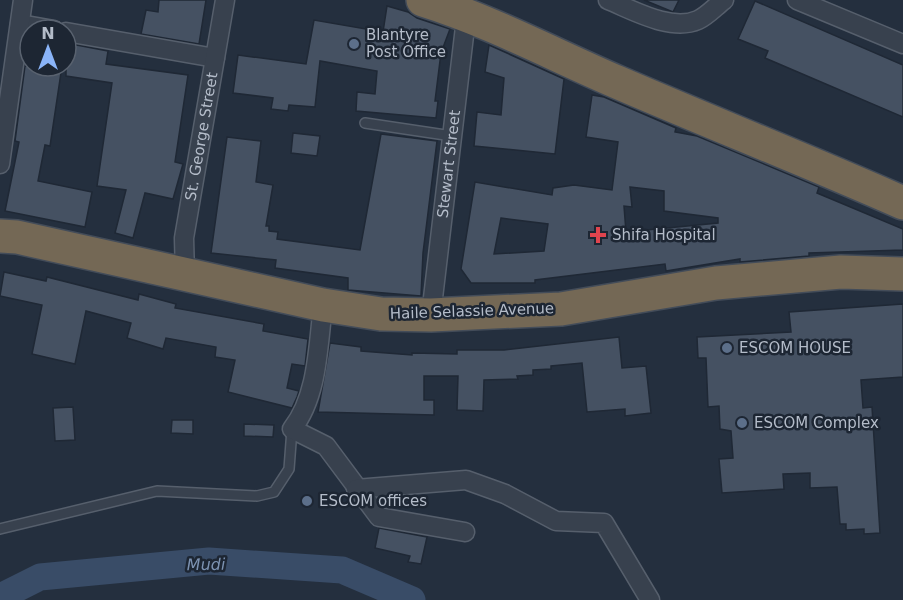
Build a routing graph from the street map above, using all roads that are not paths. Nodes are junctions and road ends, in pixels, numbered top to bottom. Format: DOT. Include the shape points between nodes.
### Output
graph roads {
  1 [pos="23,0"];
  2 [pos="225,0"];
  3 [pos="423,0"];
  4 [pos="608,0"];
  5 [pos="724,0"];
  6 [pos="797,0"];
  7 [pos="467,7"];
  8 [pos="21,18"];
  9 [pos="78,34"];
  10 [pos="18,38"];
  11 [pos="903,44"];
  12 [pos="215,58"];
  13 [pos="365,123"];
  14 [pos="452,136"];
  15 [pos="0,164"];
  16 [pos="903,203"];
  17 [pos="0,236"];
  18 [pos="903,274"];
  19 [pos="185,275"];
  20 [pos="322,305"];
  21 [pos="431,315"];
  22 [pos="292,429"];
  23 [pos="356,489"];
  24 [pos="0,529"];
  25 [pos="465,532"];
  26 [pos="650,600"];
  1 -- 8 [label="street"];
  2 -- 12 [label="street, St. George Street"];
  3 -- 7 [label="highway"];
  4 -- 5 [label="street" via="662,21 684,23 699,20"];
  6 -- 11 [label="street"];
  7 -- 14 [label="street, Stewart Street"];
  7 -- 16 [label="highway" via="615,81"];
  9 -- 12 [label="street"];
  10 -- 15 [label="street"];
  12 -- 19 [label="street, St. George Street" via="184,238"];
  13 -- 14 [label="lane"];
  14 -- 21 [label="street, Stewart Street"];
  17 -- 19 [label="highway, Haile Selassie Avenue"];
  18 -- 21 [label="highway, Haile Selassie Avenue" via="841,273 716,282 561,309"];
  19 -- 20 [label="highway, Haile Selassie Avenue"];
  20 -- 21 [label="highway, Haile Selassie Avenue" via="381,314"];
  20 -- 22 [label="street" via="316,366 305,413"];
  22 -- 23 [label="street" via="326,446"];
  22 -- 24 [label="lane" via="289,469 274,492 257,496 158,491"];
  23 -- 25 [label="street" via="379,517"];
  23 -- 26 [label="street" via="466,480 505,494 556,521 604,523"];
}
